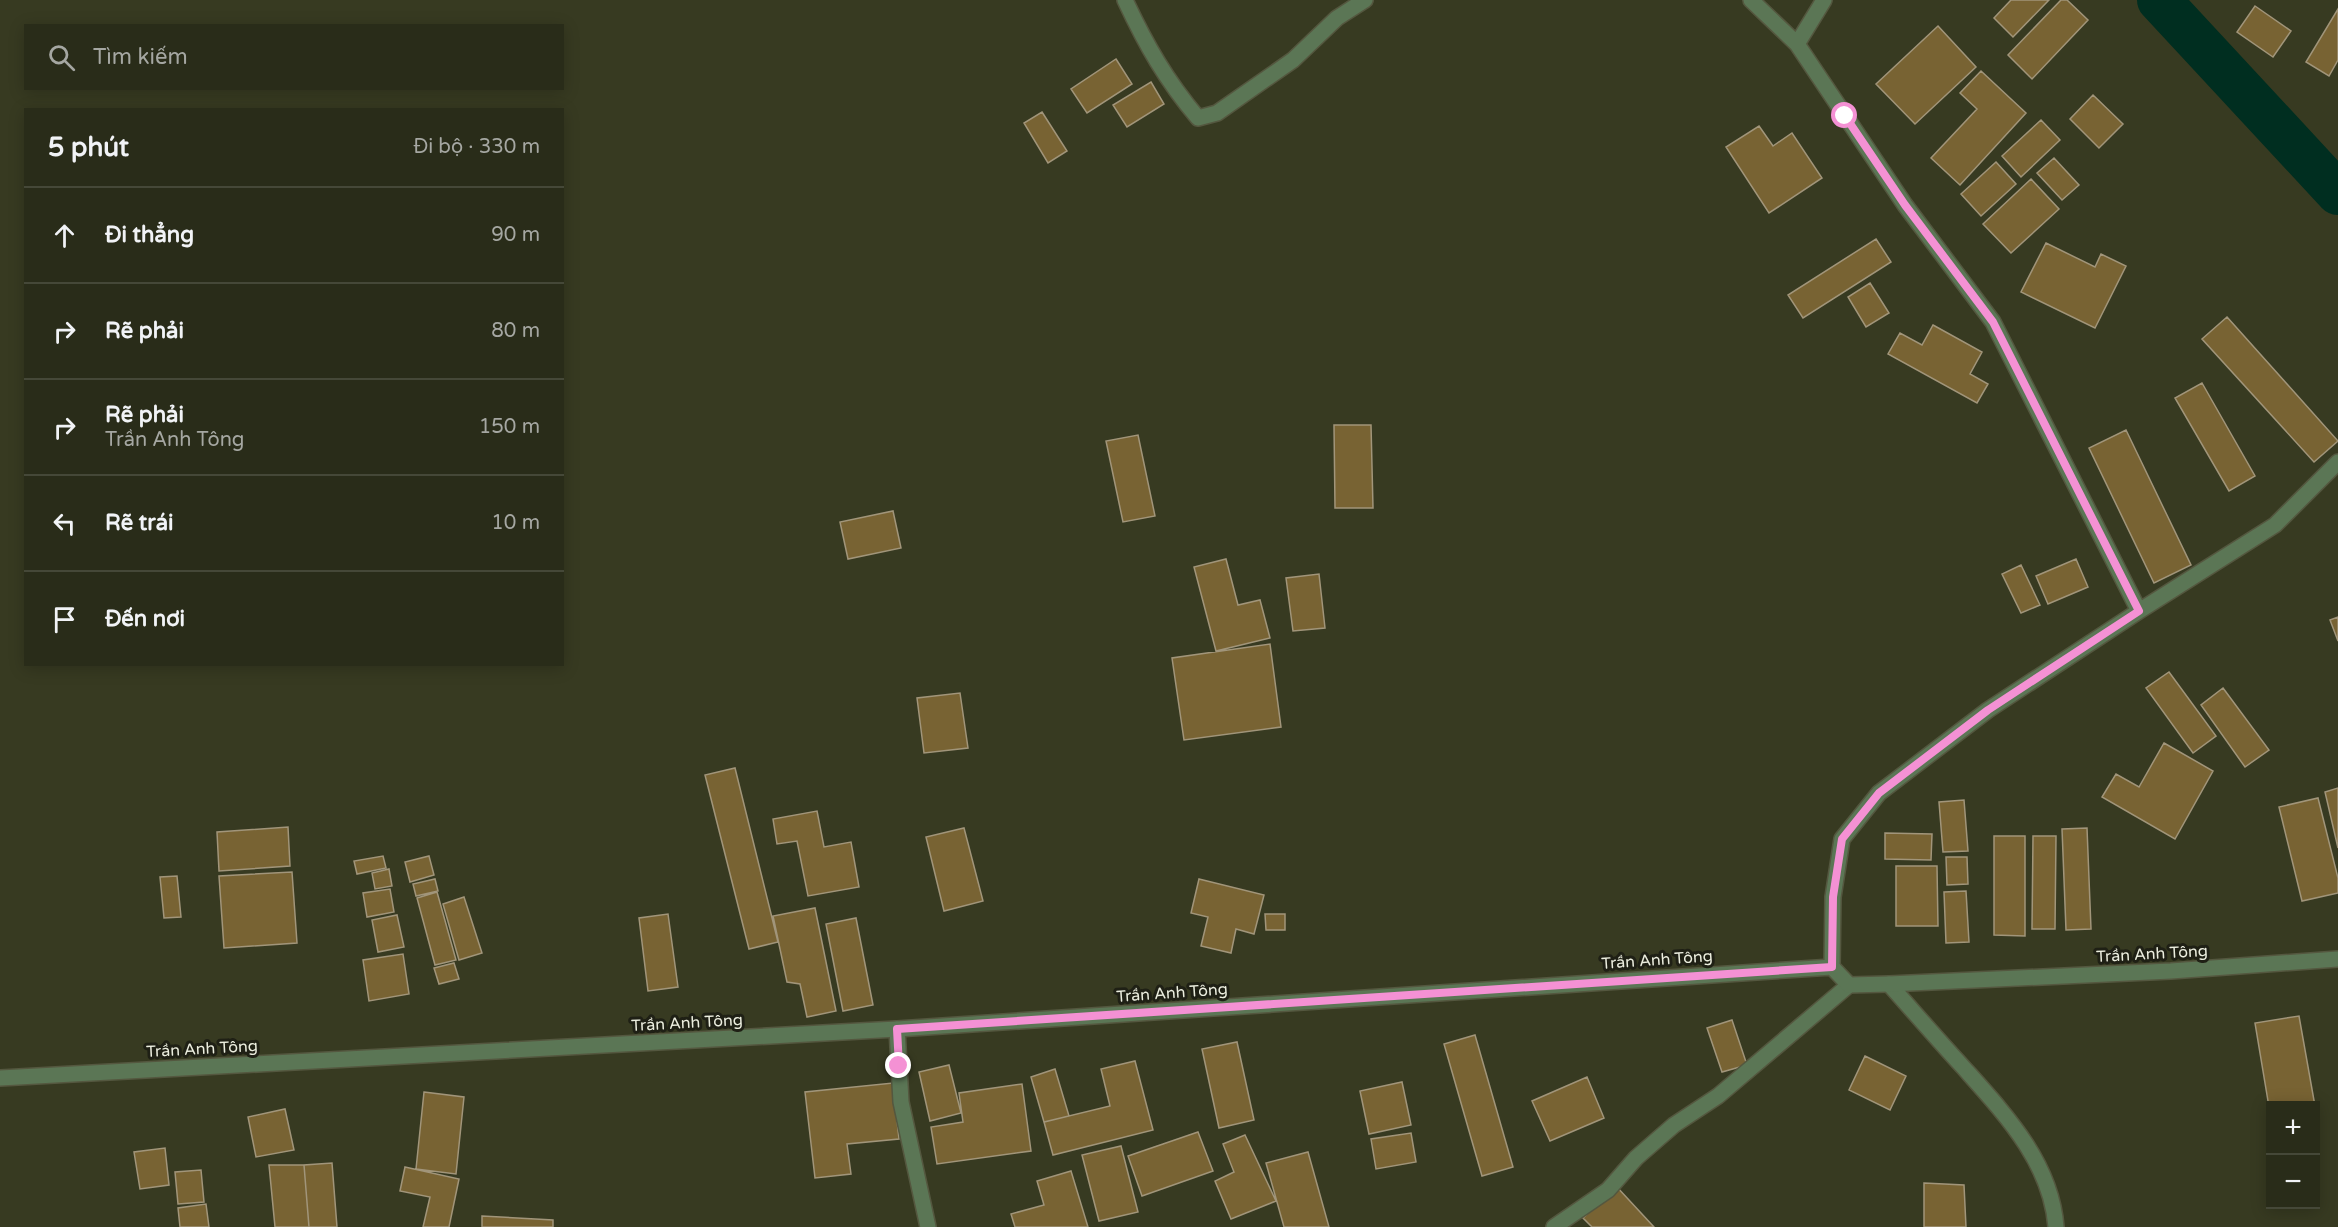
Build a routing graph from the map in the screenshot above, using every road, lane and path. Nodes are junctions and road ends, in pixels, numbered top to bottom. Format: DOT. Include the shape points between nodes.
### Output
graph roads {
  1 [pos="1125,0"];
  2 [pos="1365,0"];
  3 [pos="1751,0"];
  4 [pos="1824,0"];
  5 [pos="1797,44"];
  6 [pos="2338,462"];
  7 [pos="2139,611"];
  8 [pos="2338,959"];
  9 [pos="1832,967"];
  10 [pos="1889,984"];
  11 [pos="1849,985"];
  12 [pos="897,1029"];
  13 [pos="0,1078"];
  14 [pos="1560,1225"];
  15 [pos="928,1227"];
  16 [pos="2056,1227"];
  1 -- 2 [label="street" via="1172,88 1198,118 1217,114 1293,60 1337,18"];
  3 -- 5 [label="street"];
  4 -- 5 [label="street"];
  5 -- 7 [label="street" via="1905,205 1993,322"];
  6 -- 7 [label="street" via="2275,525"];
  7 -- 9 [label="street" via="1988,710 1879,793 1842,839 1833,897"];
  8 -- 10 [label="street, Trần Anh Tông"];
  9 -- 11 [label="street"];
  9 -- 12 [label="street, Trần Anh Tông"];
  10 -- 11 [label="street, Trần Anh Tông"];
  10 -- 16 [label="street" via="2019,1132 2040,1166 2054,1206"];
  11 -- 14 [label="street" via="1718,1096 1674,1125 1636,1158 1608,1190"];
  12 -- 13 [label="street, Trần Anh Tông"];
  12 -- 15 [label="street" via="901,1102"];
}
